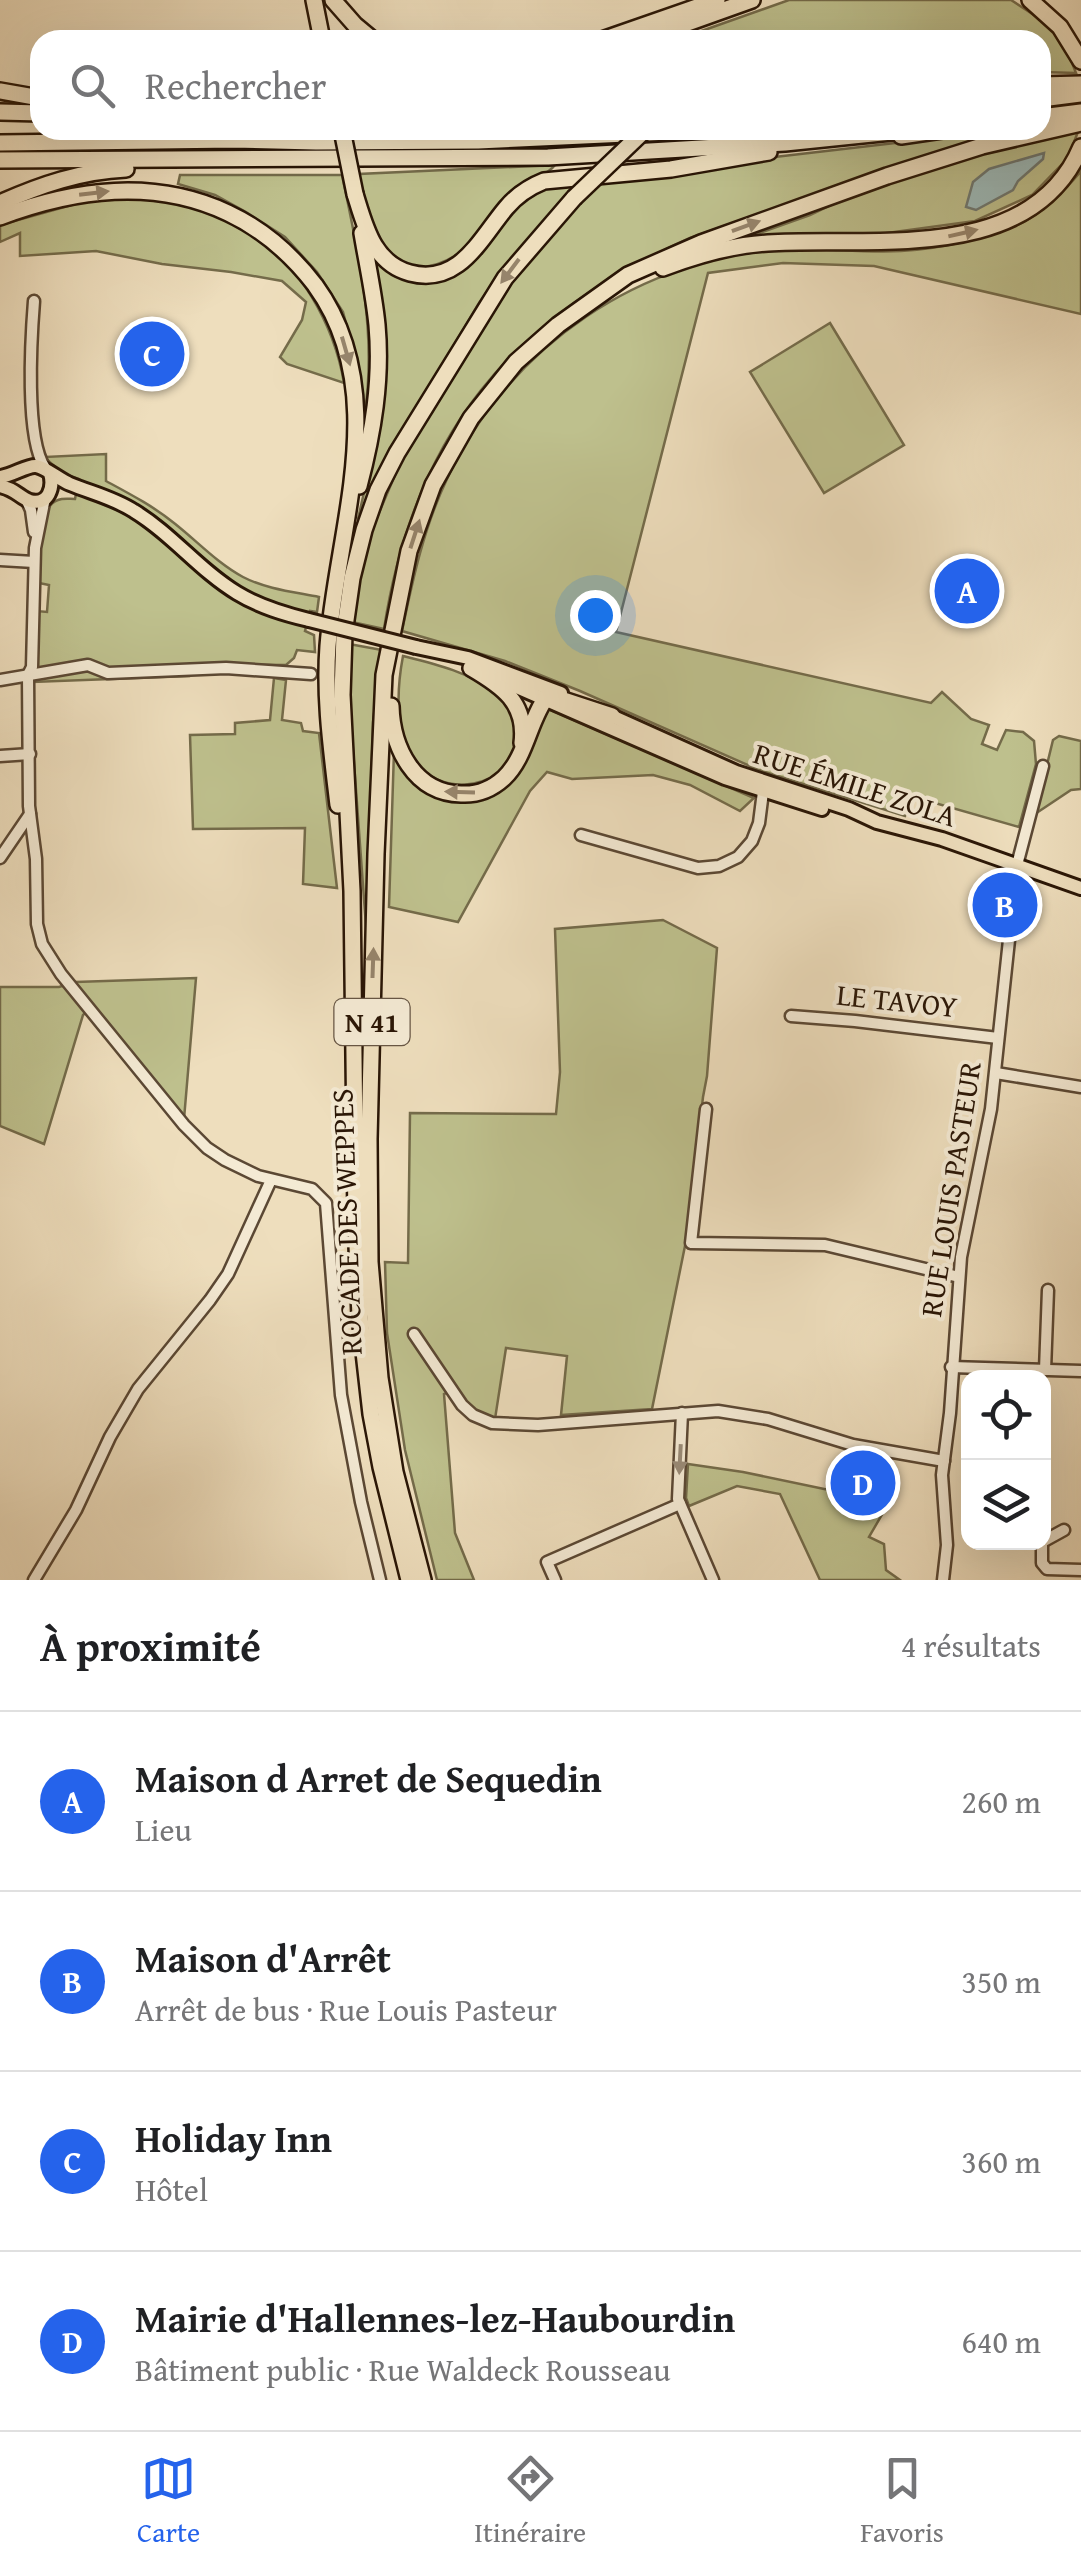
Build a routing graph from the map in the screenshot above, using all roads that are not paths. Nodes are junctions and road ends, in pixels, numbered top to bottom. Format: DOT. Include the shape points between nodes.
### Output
graph roads {
  1 [pos="314,0"];
  2 [pos="334,0"];
  3 [pos="717,0"];
  4 [pos="752,0"];
  5 [pos="1030,0"];
  6 [pos="320,30"];
  7 [pos="361,30"];
  8 [pos="631,30"];
  9 [pos="668,30"];
  10 [pos="1078,55"];
  11 [pos="1081,84"];
  12 [pos="1051,85"];
  13 [pos="0,92"];
  14 [pos="1081,94"];
  15 [pos="30,96"];
  16 [pos="1051,98"];
  17 [pos="0,112"];
  18 [pos="1081,112"];
  19 [pos="30,113"];
  20 [pos="1051,115"];
  21 [pos="1081,123"];
  22 [pos="1051,129"];
  23 [pos="234,140"];
  24 [pos="344,140"];
  25 [pos="499,140"];
  26 [pos="635,140"];
  27 [pos="806,140"];
  28 [pos="863,140"];
  29 [pos="1006,140"];
  30 [pos="0,143"];
  31 [pos="1079,152"];
  32 [pos="338,158"];
  33 [pos="0,160"];
  34 [pos="355,194"];
  35 [pos="0,202"];
  36 [pos="0,217"];
  37 [pos="34,302"];
  38 [pos="567,319"];
  39 [pos="33,412"];
  40 [pos="22,472"];
  41 [pos="48,472"];
  42 [pos="0,477"];
  43 [pos="0,486"];
  44 [pos="93,493"];
  45 [pos="47,496"];
  46 [pos="23,497"];
  47 [pos="35,548"];
  48 [pos="341,553"];
  49 [pos="0,560"];
  50 [pos="34,562"];
  51 [pos="392,629"];
  52 [pos="416,647"];
  53 [pos="471,668"];
  54 [pos="310,674"];
  55 [pos="28,675"];
  56 [pos="0,680"];
  57 [pos="544,698"];
  58 [pos="614,721"];
  59 [pos="30,754"];
  60 [pos="0,756"];
  61 [pos="518,756"];
  62 [pos="1043,766"];
  63 [pos="764,786"];
  64 [pos="30,814"];
  65 [pos="582,835"];
  66 [pos="0,858"];
  67 [pos="1017,865"];
  68 [pos="1081,888"];
  69 [pos="352,958"];
  70 [pos="791,1016"];
  71 [pos="998,1038"];
  72 [pos="996,1073"];
  73 [pos="1081,1087"];
  74 [pos="706,1110"];
  75 [pos="271,1180"];
  76 [pos="959,1277"];
  77 [pos="1048,1290"];
  78 [pos="414,1334"];
  79 [pos="952,1366"];
  80 [pos="1045,1370"];
  81 [pos="1051,1370"];
  82 [pos="1081,1371"];
  83 [pos="682,1413"];
  84 [pos="944,1461"];
  85 [pos="680,1504"];
  86 [pos="1064,1530"];
  87 [pos="1051,1537"];
  88 [pos="1043,1550"];
  89 [pos="1081,1570"];
  90 [pos="34,1580"];
  91 [pos="380,1580"];
  92 [pos="409,1580"];
  93 [pos="422,1580"];
  94 [pos="555,1580"];
  95 [pos="713,1580"];
  96 [pos="943,1580"];
  1 -- 6 [label="highway"];
  2 -- 7 [label="highway"];
  3 -- 8 [label="highway"];
  4 -- 9 [label="highway"];
  5 -- 10 [label="highway"];
  11 -- 12 [label="highway"];
  13 -- 15 [label="highway"];
  14 -- 16 [label="highway"];
  17 -- 19 [label="highway"];
  18 -- 20 [label="highway"];
  22 -- 21 [label="highway, one-way"];
  23 -- 25 [label="highway"];
  23 -- 30 [label="highway"];
  24 -- 34 [label="highway, bridge"];
  26 -- 69 [label="highway, N 41, one-way, bridge" via="512,269 374,500 348,607 342,684"];
  27 -- 32 [label="highway" via="617,153"];
  28 -- 34 [label="highway" via="544,182 513,200 471,254 439,274 407,272 388,262"];
  38 -- 29 [label="highway, one-way" via="628,275 701,242"];
  38 -- 31 [label="highway, one-way" via="653,272 716,250 780,242 918,241 986,228 1043,197"];
  32 -- 33 [label="highway"];
  32 -- 35 [label="highway" via="306,165 112,170"];
  34 -- 48 [label="highway" via="375,304 378,374 370,442"];
  36 -- 48 [label="highway, one-way" via="87,194 165,192 236,217 296,263 336,321 355,388"];
  37 -- 39 [label="street"];
  51 -- 38 [label="highway, N 41, one-way" via="412,538 444,462 509,370"];
  39 -- 40 [label="street"];
  39 -- 41 [label="street" via="38,457"];
  40 -- 41 [label="main road" via="33,466"];
  40 -- 42 [label="main road"];
  40 -- 46 [label="main road" via="17,484"];
  41 -- 44 [label="main road"];
  41 -- 45 [label="main road" via="53,484"];
  43 -- 46 [label="main road"];
  44 -- 45 [label="main road"];
  44 -- 52 [label="main road, bridge" via="138,513 243,597 273,611"];
  45 -- 46 [label="main road" via="38,502"];
  45 -- 47 [label="street"];
  46 -- 47 [label="street"];
  47 -- 50 [label="street"];
  48 -- 69 [label="highway" via="327,683"];
  49 -- 50 [label="street"];
  50 -- 55 [label="street"];
  61 -- 51 [label="highway, one-way" via="503,779 484,791 447,793 422,780 402,754 392,722"];
  93 -- 51 [label="highway, ROCADE DES WEPPES / N 41, one-way" via="386,1422 370,1262 376,854"];
  52 -- 53 [label="main road"];
  52 -- 58 [label="main road, RUE ÉMILE ZOLA" via="493,666"];
  53 -- 57 [label="main road"];
  53 -- 61 [label="highway" via="511,698 523,729"];
  54 -- 55 [label="street" via="233,668 108,673 85,665"];
  55 -- 56 [label="street"];
  55 -- 59 [label="street"];
  57 -- 58 [label="highway" via="554,696"];
  57 -- 61 [label="highway"];
  58 -- 63 [label="main road, RUE ÉMILE ZOLA"];
  59 -- 60 [label="street"];
  59 -- 64 [label="street"];
  62 -- 67 [label="street, RUE LOUIS PASTEUR"];
  63 -- 65 [label="street" via="752,841 719,866 698,868"];
  63 -- 67 [label="main road, RUE ÉMILE ZOLA" via="883,832"];
  64 -- 66 [label="street"];
  64 -- 75 [label="street" via="36,918 49,957 199,1140 224,1160"];
  67 -- 68 [label="main road, RUE ÉMILE ZOLA"];
  67 -- 71 [label="street, RUE LOUIS PASTEUR"];
  69 -- 92 [label="highway, ROCADE DES WEPPES / N 41" via="360,1316 381,1467"];
  70 -- 71 [label="street, LE TAVOY"];
  71 -- 72 [label="street, RUE LOUIS PASTEUR"];
  72 -- 73 [label="street"];
  72 -- 76 [label="street, RUE LOUIS PASTEUR"];
  74 -- 76 [label="street" via="691,1243 825,1245"];
  75 -- 90 [label="street" via="222,1283 138,1389"];
  75 -- 91 [label="street" via="312,1189 328,1209 341,1395"];
  76 -- 79 [label="street, RUE LOUIS PASTEUR"];
  77 -- 80 [label="street"];
  78 -- 83 [label="street" via="462,1406 492,1423"];
  79 -- 80 [label="street"];
  79 -- 84 [label="street, RUE LOUIS PASTEUR"];
  81 -- 82 [label="street"];
  83 -- 84 [label="street" via="760,1417 845,1444"];
  83 -- 85 [label="street, one-way"];
  84 -- 96 [label="street, RUE LOUIS PASTEUR"];
  85 -- 94 [label="street" via="547,1562"];
  85 -- 95 [label="street"];
  86 -- 87 [label="street"];
  88 -- 89 [label="street" via="1043,1567"];
}
